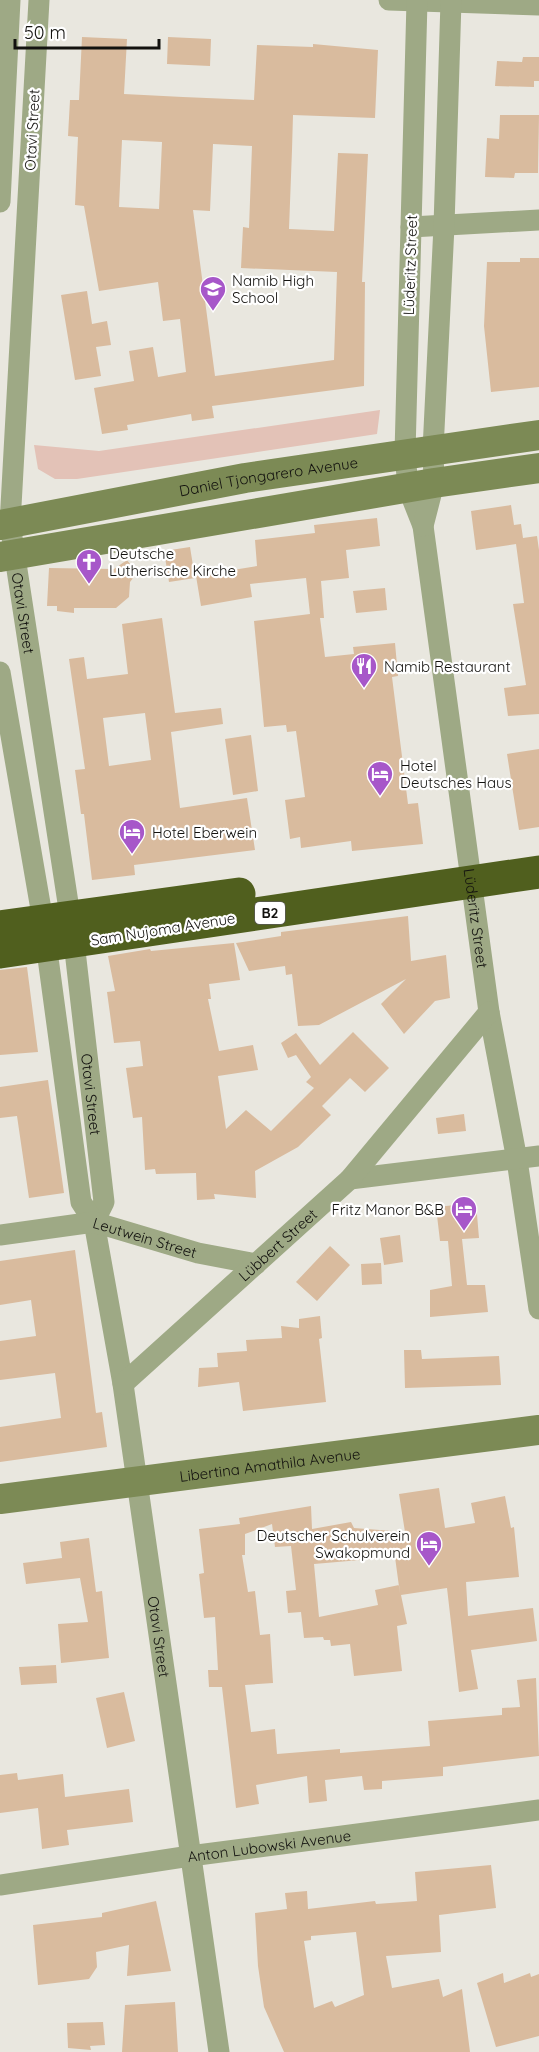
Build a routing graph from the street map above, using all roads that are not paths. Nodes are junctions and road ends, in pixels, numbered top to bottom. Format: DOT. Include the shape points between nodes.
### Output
graph roads {
  1 [pos="10,0"];
  2 [pos="39,0"];
  3 [pos="389,0"];
  4 [pos="417,1"];
  5 [pos="451,1"];
  6 [pos="539,5"];
  7 [pos="0,202"];
  8 [pos="539,220"];
  9 [pos="444,226"];
  10 [pos="411,227"];
  11 [pos="539,435"];
  12 [pos="419,451"];
  13 [pos="539,468"];
  14 [pos="421,485"];
  15 [pos="5,524"];
  16 [pos="8,556"];
  17 [pos="0,672"];
  18 [pos="539,853"];
  19 [pos="539,872"];
  20 [pos="471,873"];
  21 [pos="0,927"];
  22 [pos="58,931"];
  23 [pos="0,952"];
  24 [pos="489,1012"];
  25 [pos="539,1156"];
  26 [pos="517,1160"];
  27 [pos="350,1179"];
  28 [pos="94,1222"];
  29 [pos="0,1235"];
  30 [pos="256,1264"];
  31 [pos="539,1310"];
  32 [pos="123,1384"];
  33 [pos="539,1430"];
  34 [pos="135,1480"];
  35 [pos="0,1499"];
  36 [pos="539,1810"];
  37 [pos="190,1856"];
  38 [pos="0,1885"];
  39 [pos="219,2052"];
  1 -- 7 [label="street, Otavi Street"];
  2 -- 15 [label="street, Otavi Street"];
  3 -- 4 [label="street"];
  4 -- 5 [label="street"];
  4 -- 10 [label="street, Lüderitz Street"];
  5 -- 6 [label="street"];
  5 -- 9 [label="street, Lüderitz Street"];
  8 -- 9 [label="street"];
  9 -- 10 [label="street"];
  9 -- 12 [label="street, Lüderitz Street"];
  10 -- 12 [label="street, Lüderitz Street"];
  11 -- 12 [label="street, Daniel Tjongarero Avenue"];
  12 -- 14 [label="street, Lüderitz Street"];
  12 -- 15 [label="street, Daniel Tjongarero Avenue" via="245,478"];
  13 -- 14 [label="street"];
  14 -- 16 [label="street"];
  14 -- 20 [label="street, Lüderitz Street" via="423,526"];
  15 -- 16 [label="street, Otavi Street"];
  16 -- 22 [label="street, Otavi Street"];
  17 -- 22 [label="street, Otavi Street"];
  18 -- 20 [label="highway, Sam Nujoma Avenue / B2"];
  19 -- 20 [label="highway, Sam Nujoma Avenue / B2"];
  20 -- 22 [label="highway, Sam Nujoma Avenue / B2"];
  20 -- 24 [label="street, Lüderitz Street"];
  21 -- 22 [label="highway, Sam Nujoma Avenue / B2"];
  22 -- 23 [label="highway, Sam Nujoma Avenue / B2"];
  22 -- 28 [label="street, Otavi Street" via="104,1202"];
  24 -- 26 [label="street, Lüderitz Street"];
  24 -- 27 [label="street, Lübbert Street"];
  25 -- 26 [label="street"];
  26 -- 27 [label="street"];
  26 -- 31 [label="street, Lüderitz Street"];
  27 -- 30 [label="street, Lübbert Street"];
  28 -- 29 [label="street, Leutwein Street"];
  28 -- 30 [label="street, Leutwein Street" via="198,1253"];
  28 -- 32 [label="street, Otavi Street"];
  30 -- 32 [label="street, Lübbert Street"];
  32 -- 34 [label="street, Otavi Street"];
  33 -- 34 [label="street, Libertina Amathila Avenue"];
  34 -- 35 [label="street, Libertina Amathila Avenue"];
  34 -- 37 [label="street, Otavi Street"];
  36 -- 37 [label="street, Anton Lubowski Avenue"];
  37 -- 38 [label="street, Anton Lubowski Avenue"];
  37 -- 39 [label="street, Otavi Street"];
}
